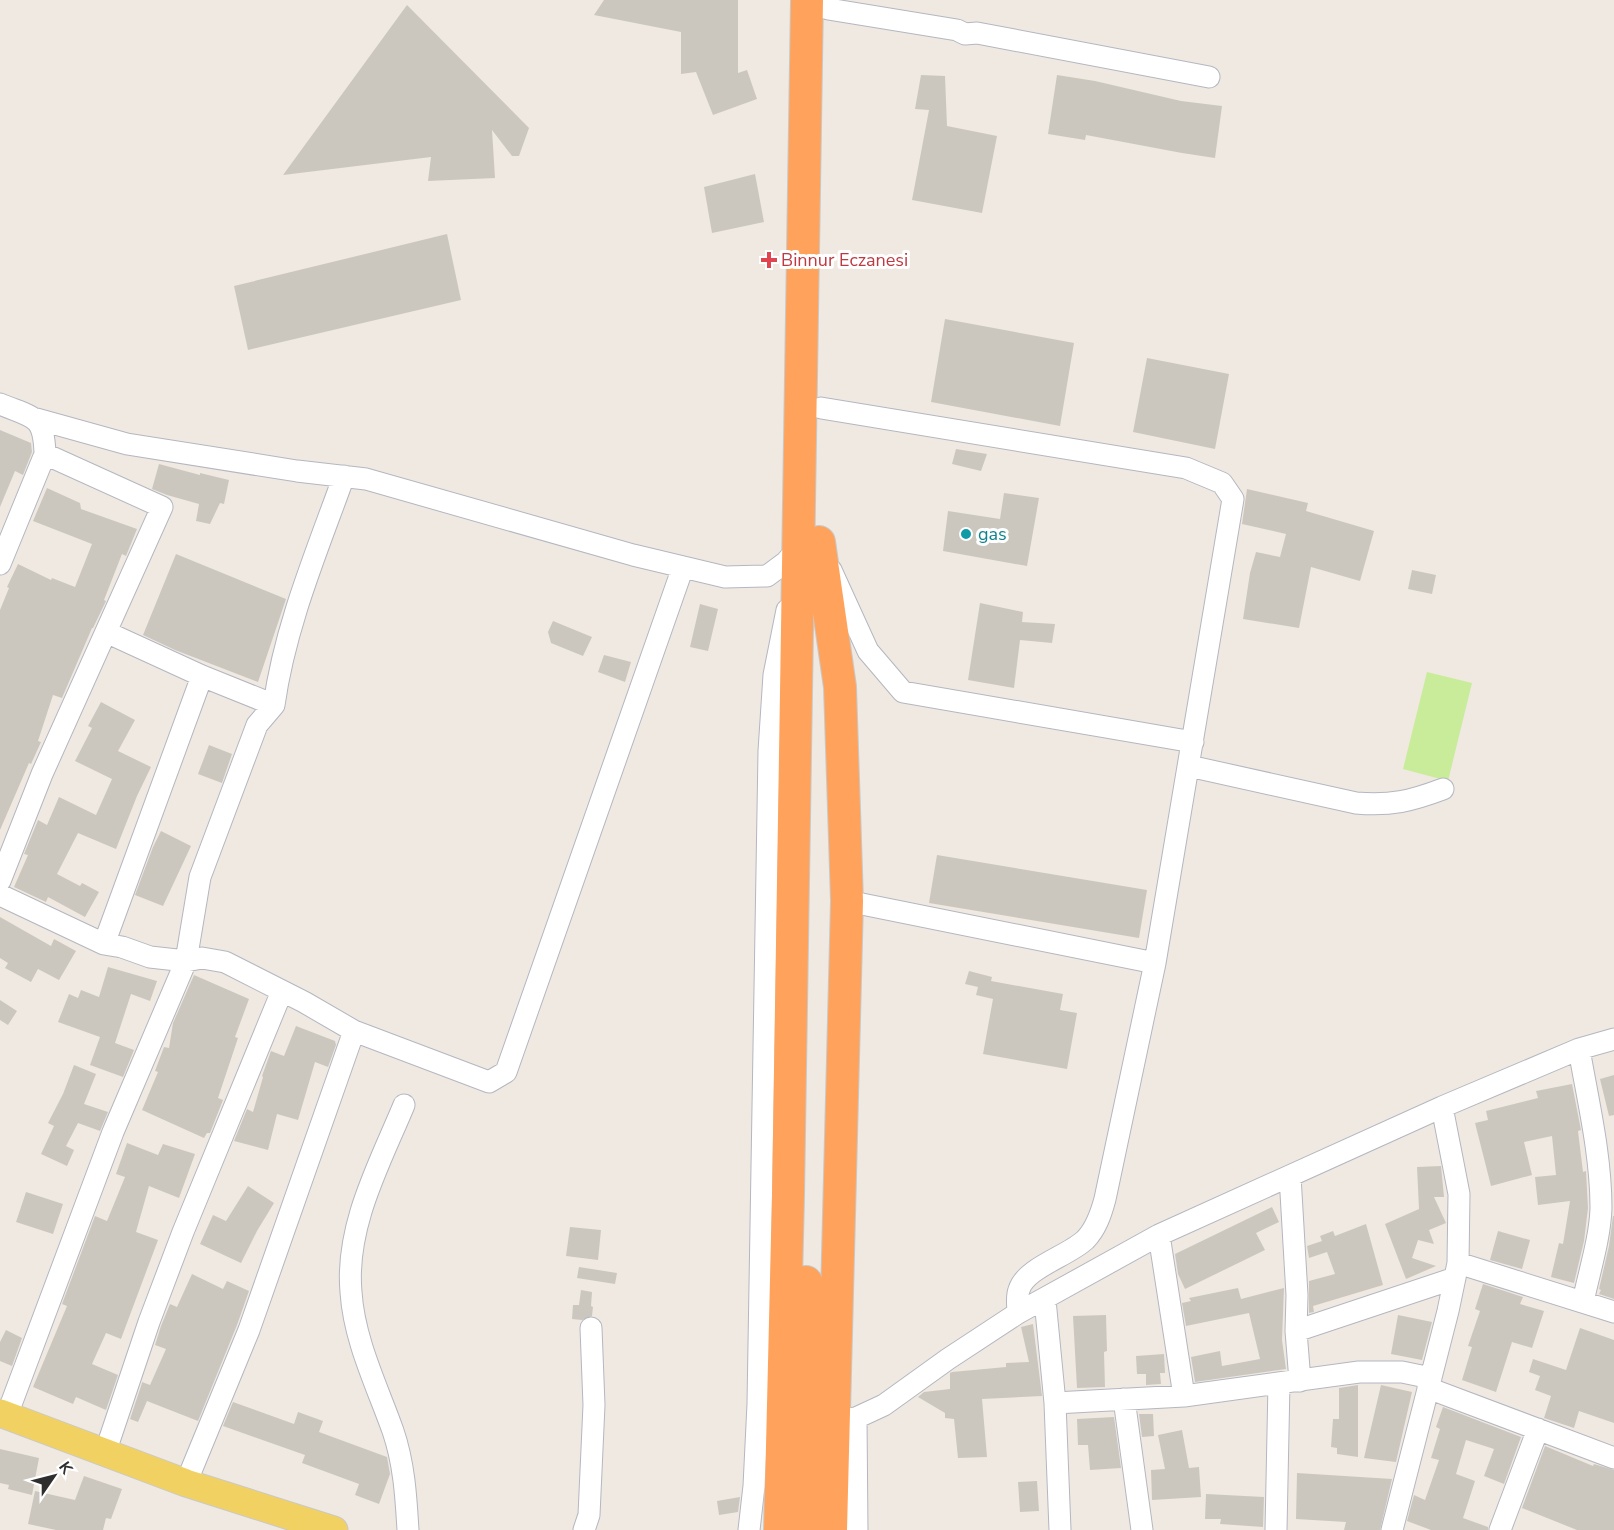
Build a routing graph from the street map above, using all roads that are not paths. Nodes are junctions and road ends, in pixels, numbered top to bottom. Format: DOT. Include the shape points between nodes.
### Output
graph roads {
  1 [pos="821,3"];
  2 [pos="1209,77"];
  3 [pos="0,404"];
  4 [pos="821,408"];
  5 [pos="37,419"];
  6 [pos="45,454"];
  7 [pos="344,477"];
  8 [pos="7,529"];
  9 [pos="809,545"];
  10 [pos="0,564"];
  11 [pos="683,567"];
  12 [pos="106,632"];
  13 [pos="202,676"];
  14 [pos="273,705"];
  15 [pos="1193,741"];
  16 [pos="1189,766"];
  17 [pos="1443,789"];
  18 [pos="803,867"];
  19 [pos="0,881"];
  20 [pos="0,895"];
  21 [pos="847,901"];
  22 [pos="104,944"];
  23 [pos="186,961"];
  24 [pos="1155,963"];
  25 [pos="282,991"];
  26 [pos="354,1031"];
  27 [pos="1614,1039"];
  28 [pos="1579,1049"];
  29 [pos="404,1105"];
  30 [pos="1442,1107"];
  31 [pos="1290,1176"];
  32 [pos="1159,1235"];
  33 [pos="1456,1271"];
  34 [pos="1045,1300"];
  35 [pos="1582,1302"];
  36 [pos="1614,1312"];
  37 [pos="1018,1313"];
  38 [pos="591,1328"];
  39 [pos="1296,1331"];
  40 [pos="1300,1381"];
  41 [pos="1279,1383"];
  42 [pos="1429,1383"];
  43 [pos="1184,1396"];
  44 [pos="1124,1399"];
  45 [pos="1055,1403"];
  46 [pos="3,1414"];
  47 [pos="845,1420"];
  48 [pos="1538,1429"];
  49 [pos="105,1453"];
  50 [pos="1614,1458"];
  51 [pos="140,1466"];
  52 [pos="186,1483"];
  53 [pos="279,1530"];
  54 [pos="334,1530"];
  55 [pos="408,1530"];
  56 [pos="584,1530"];
  57 [pos="749,1530"];
  58 [pos="780,1530"];
  59 [pos="808,1530"];
  60 [pos="831,1530"];
  61 [pos="857,1530"];
  62 [pos="1060,1530"];
  63 [pos="1142,1530"];
  64 [pos="1276,1530"];
  65 [pos="1392,1530"];
  66 [pos="1500,1530"];
  1 -- 2 [label="street" via="965,34 977,33"];
  1 -- 4 [label="highway"];
  1 -- 9 [label="highway"];
  3 -- 5 [label="street"];
  4 -- 9 [label="highway"];
  4 -- 15 [label="street" via="1186,468 1222,483 1233,499"];
  5 -- 6 [label="street" via="45,434"];
  5 -- 7 [label="street" via="127,444"];
  6 -- 8 [label="street"];
  6 -- 12 [label="street" via="162,507"];
  7 -- 11 [label="street" via="366,479"];
  7 -- 14 [label="street" via="305,584 277,678"];
  8 -- 10 [label="street"];
  9 -- 11 [label="street" via="767,576 725,577"];
  9 -- 15 [label="street" via="868,651 903,692"];
  9 -- 18 [label="highway"];
  9 -- 21 [label="highway" via="840,687"];
  9 -- 57 [label="street" via="774,675 769,751 758,1404"];
  11 -- 26 [label="street" via="506,1072 489,1082"];
  12 -- 13 [label="street"];
  12 -- 19 [label="street" via="42,774"];
  13 -- 14 [label="street"];
  13 -- 22 [label="street"];
  14 -- 23 [label="street" via="257,725 200,877"];
  15 -- 16 [label="street"];
  16 -- 17 [label="street" via="1378,805 1410,801"];
  16 -- 24 [label="street"];
  18 -- 58 [label="highway" via="788,1196"];
  18 -- 59 [label="highway"];
  20 -- 22 [label="street"];
  21 -- 24 [label="street"];
  21 -- 47 [label="highway"];
  22 -- 23 [label="street" via="150,957"];
  23 -- 25 [label="street" via="202,958 225,962"];
  23 -- 46 [label="street" via="113,1132"];
  24 -- 37 [label="street" via="1100,1216 1085,1240 1022,1283"];
  25 -- 26 [label="street"];
  25 -- 49 [label="street" via="175,1252"];
  26 -- 52 [label="street" via="249,1330"];
  27 -- 28 [label="street"];
  28 -- 30 [label="street"];
  28 -- 35 [label="street" via="1593,1125 1601,1209"];
  29 -- 55 [label="street" via="355,1232 351,1292 357,1326 400,1457"];
  30 -- 31 [label="street"];
  30 -- 33 [label="street" via="1459,1194"];
  31 -- 32 [label="street"];
  31 -- 39 [label="street"];
  32 -- 34 [label="street"];
  32 -- 43 [label="street"];
  33 -- 35 [label="street"];
  33 -- 39 [label="street"];
  33 -- 42 [label="street"];
  34 -- 37 [label="street"];
  34 -- 45 [label="street"];
  35 -- 36 [label="street"];
  37 -- 47 [label="street" via="885,1405"];
  38 -- 56 [label="street" via="594,1405"];
  39 -- 40 [label="street"];
  40 -- 41 [label="street"];
  40 -- 42 [label="street" via="1381,1371 1402,1372"];
  41 -- 43 [label="street"];
  41 -- 64 [label="street"];
  42 -- 48 [label="street"];
  42 -- 65 [label="street"];
  43 -- 44 [label="street"];
  44 -- 45 [label="street"];
  44 -- 63 [label="street"];
  45 -- 62 [label="street"];
  46 -- 49 [label="main road"];
  47 -- 60 [label="highway"];
  47 -- 61 [label="street"];
  48 -- 50 [label="street"];
  48 -- 66 [label="street"];
  49 -- 51 [label="main road"];
  51 -- 52 [label="main road"];
  51 -- 53 [label="main road"];
  52 -- 54 [label="main road"];
}
